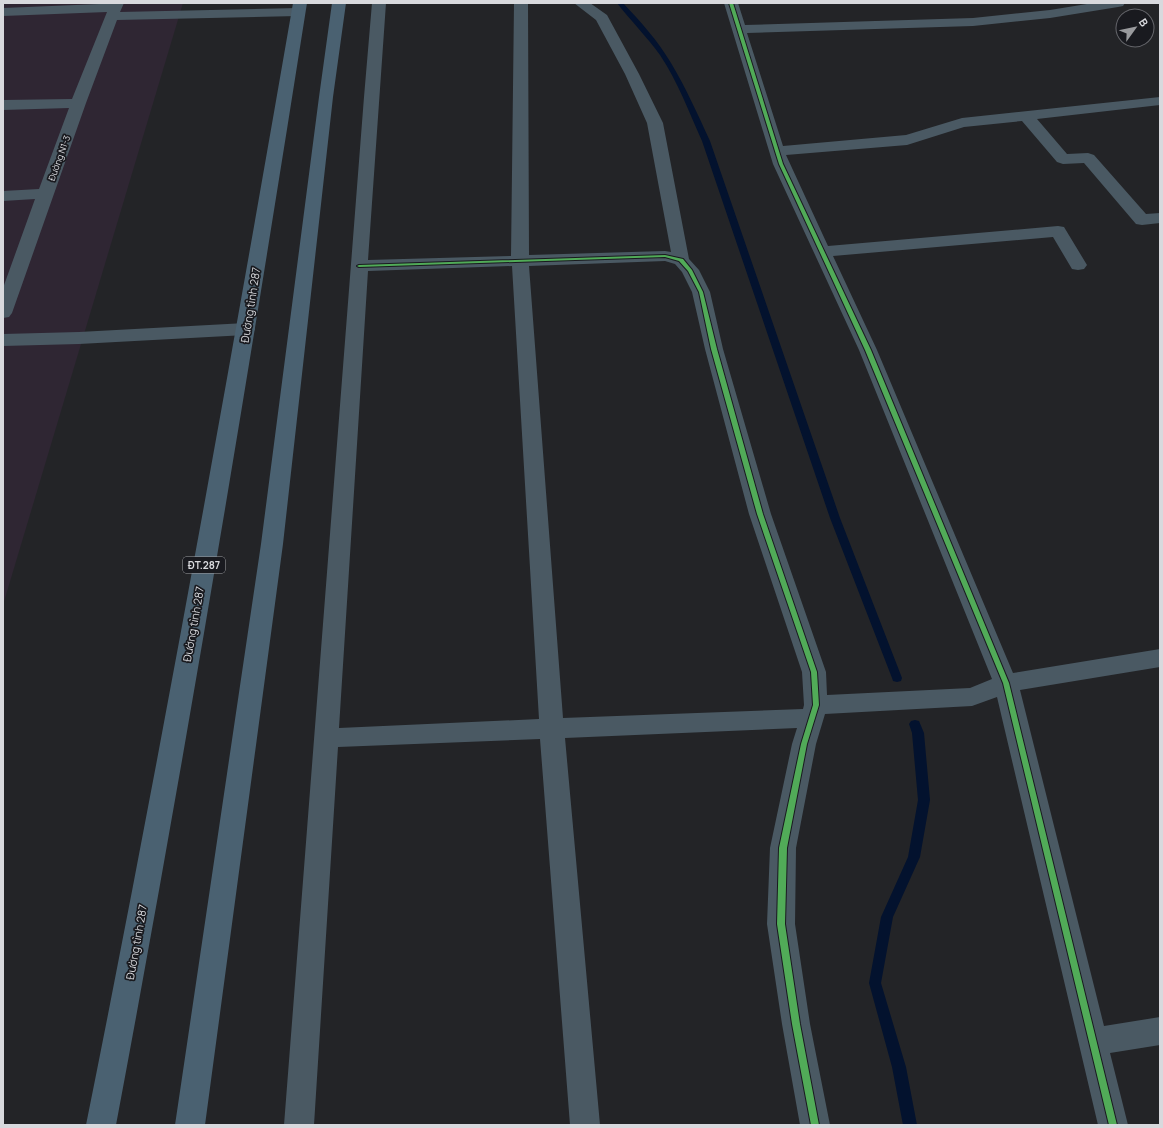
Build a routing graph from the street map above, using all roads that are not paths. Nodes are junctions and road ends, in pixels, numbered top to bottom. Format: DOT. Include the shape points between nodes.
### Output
graph roads {
  1 [pos="339,3"];
  2 [pos="380,3"];
  3 [pos="521,3"];
  4 [pos="581,3"];
  5 [pos="731,3"];
  6 [pos="1118,3"];
  7 [pos="299,8"];
  8 [pos="115,9"];
  9 [pos="3,12"];
  10 [pos="739,29"];
  11 [pos="1160,100"];
  12 [pos="78,103"];
  13 [pos="3,105"];
  14 [pos="1026,116"];
  15 [pos="777,151"];
  16 [pos="46,194"];
  17 [pos="3,196"];
  18 [pos="1160,218"];
  19 [pos="822,252"];
  20 [pos="681,260"];
  21 [pos="520,261"];
  22 [pos="1078,265"];
  23 [pos="359,266"];
  24 [pos="3,313"];
  25 [pos="246,329"];
  26 [pos="3,340"];
  27 [pos="1160,658"];
  28 [pos="1006,683"];
  29 [pos="813,712"];
  30 [pos="552,730"];
  31 [pos="326,738"];
  32 [pos="1160,1031"];
  33 [pos="1093,1042"];
  34 [pos="101,1125"];
  35 [pos="190,1125"];
  36 [pos="299,1125"];
  37 [pos="585,1125"];
  38 [pos="815,1125"];
  39 [pos="1113,1125"];
  1 -- 35 [label="main road" via="272,544"];
  2 -- 23 [label="street"];
  3 -- 21 [label="street"];
  4 -- 20 [label="street" via="602,18 655,123"];
  5 -- 10 [label="street"];
  6 -- 10 [label="street" via="1050,14 973,22"];
  7 -- 8 [label="street"];
  7 -- 25 [label="main road, Đường tỉnh 287 / ĐT.287"];
  8 -- 9 [label="street"];
  8 -- 12 [label="street, Đường N1-3"];
  10 -- 15 [label="street"];
  11 -- 14 [label="street"];
  12 -- 13 [label="street"];
  12 -- 16 [label="street, Đường N1-3"];
  14 -- 15 [label="street" via="962,123 907,140"];
  14 -- 18 [label="street" via="1063,159 1088,158 1142,220"];
  15 -- 19 [label="street"];
  16 -- 17 [label="street"];
  16 -- 24 [label="street, Đường N1-3"];
  19 -- 22 [label="street" via="1058,231"];
  19 -- 28 [label="street" via="868,350"];
  20 -- 21 [label="street" via="665,256"];
  20 -- 29 [label="street" via="690,270 701,292 714,349 760,514 814,672"];
  21 -- 23 [label="street"];
  21 -- 30 [label="street"];
  23 -- 31 [label="street"];
  25 -- 26 [label="street"];
  25 -- 34 [label="main road, Đường tỉnh 287 / ĐT.287"];
  27 -- 28 [label="street"];
  28 -- 29 [label="street" via="972,697"];
  28 -- 33 [label="street"];
  29 -- 30 [label="street"];
  29 -- 38 [label="street" via="783,848 781,924"];
  30 -- 31 [label="street"];
  30 -- 37 [label="street"];
  31 -- 36 [label="street"];
  32 -- 33 [label="street"];
  33 -- 39 [label="street"];
}
